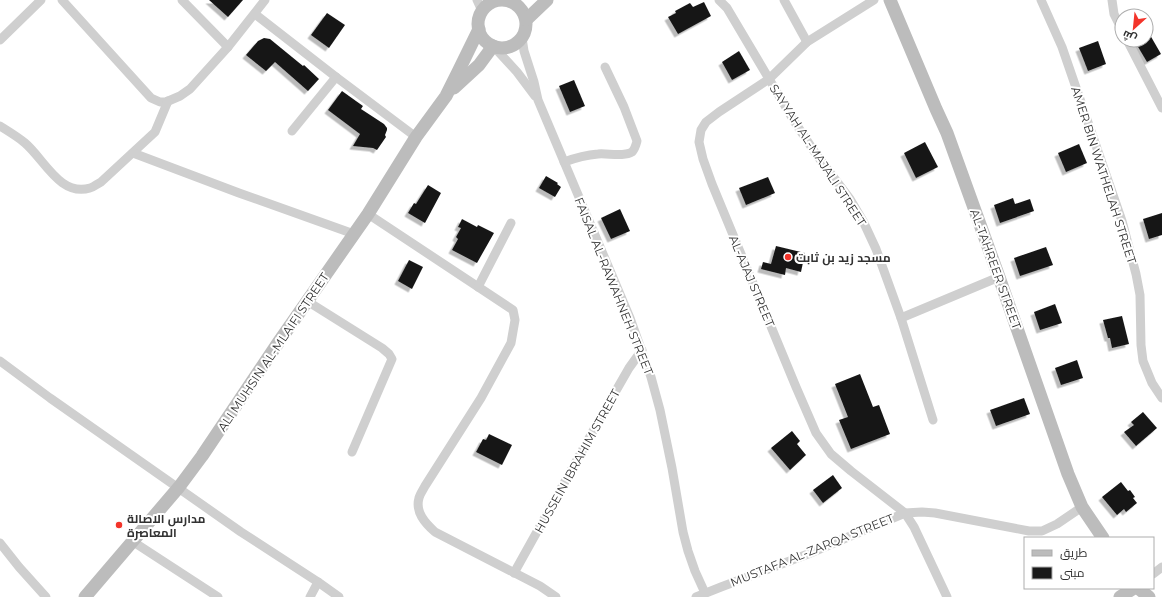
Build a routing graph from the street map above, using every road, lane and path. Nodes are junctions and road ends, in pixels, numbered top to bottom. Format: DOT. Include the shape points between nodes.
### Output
graph roads {
  1 [pos="41,0"];
  2 [pos="62,0"];
  3 [pos="265,0"];
  4 [pos="508,0"];
  5 [pos="547,0"];
  6 [pos="720,0"];
  7 [pos="784,0"];
  8 [pos="874,0"];
  9 [pos="890,0"];
  10 [pos="1041,0"];
  11 [pos="1112,0"];
  12 [pos="187,2"];
  13 [pos="480,6"];
  14 [pos="255,14"];
  15 [pos="1114,14"];
  16 [pos="526,20"];
  17 [pos="479,29"];
  18 [pos="522,38"];
  19 [pos="0,40"];
  20 [pos="807,42"];
  21 [pos="493,47"];
  22 [pos="228,48"];
  23 [pos="1131,48"];
  24 [pos="605,67"];
  25 [pos="336,78"];
  26 [pos="769,79"];
  27 [pos="446,96"];
  28 [pos="538,100"];
  29 [pos="168,101"];
  30 [pos="1162,108"];
  31 [pos="0,126"];
  32 [pos="292,131"];
  33 [pos="416,137"];
  34 [pos="133,153"];
  35 [pos="564,162"];
  36 [pos="368,214"];
  37 [pos="511,223"];
  38 [pos="354,234"];
  39 [pos="999,276"];
  40 [pos="478,287"];
  41 [pos="307,301"];
  42 [pos="901,318"];
  43 [pos="642,350"];
  44 [pos="0,361"];
  45 [pos="1162,398"];
  46 [pos="933,420"];
  47 [pos="352,452"];
  48 [pos="179,487"];
  49 [pos="1082,507"];
  50 [pos="905,513"];
  51 [pos="1102,537"];
  52 [pos="132,541"];
  53 [pos="0,543"];
  54 [pos="1162,567"];
  55 [pos="514,573"];
  56 [pos="1154,573"];
  57 [pos="318,582"];
  58 [pos="1132,589"];
  59 [pos="1139,589"];
  60 [pos="705,593"];
  61 [pos="46,597"];
  62 [pos="85,597"];
  63 [pos="218,597"];
  64 [pos="310,597"];
  65 [pos="339,597"];
  66 [pos="556,597"];
  67 [pos="696,597"];
  68 [pos="947,597"];
  69 [pos="1120,597"];
  70 [pos="1148,597"];
  1 -- 19 [label="street"];
  2 -- 29 [label="street" via="151,98 160,102"];
  3 -- 14 [label="street"];
  4 -- 13 [label="street"];
  4 -- 16 [label="street" via="520,8"];
  5 -- 16 [label="street"];
  6 -- 26 [label="street, SAYYAH AL-MAJALI STREET"];
  7 -- 20 [label="street"];
  8 -- 20 [label="street, AL-AJAJ STREET"];
  9 -- 39 [label="street, AL-TAHREER STREET" via="947,133"];
  10 -- 45 [label="street, AMER BIN WATHELAH STREET" via="1062,47 1122,221 1140,296 1143,361 1152,383"];
  11 -- 15 [label="street"];
  12 -- 22 [label="street"];
  13 -- 17 [label="street"];
  14 -- 22 [label="street"];
  14 -- 25 [label="street"];
  16 -- 18 [label="street"];
  17 -- 21 [label="street" via="480,35"];
  17 -- 27 [label="street, ALI MUHSIN AL-MLAIFI STREET"];
  18 -- 21 [label="street" via="507,48"];
  18 -- 28 [label="street, FAISAL AL-RAWAHNEH STREET"];
  20 -- 26 [label="street, AL-AJAJ STREET"];
  21 -- 27 [label="street, ALI MUHSIN AL-MLAIFI STREET" via="479,65"];
  21 -- 28 [label="street, FAISAL AL-RAWAHNEH STREET" via="518,72"];
  22 -- 29 [label="street" via="190,89"];
  23 -- 30 [label="street"];
  24 -- 35 [label="street" via="624,107 637,141 636,147 627,154 598,154"];
  25 -- 32 [label="street"];
  25 -- 33 [label="street"];
  26 -- 42 [label="street, SAYYAH AL-MAJALI STREET" via="794,121 863,221"];
  26 -- 50 [label="street, AL-AJAJ STREET" via="706,122 700,130 699,142 703,159 816,433 832,454"];
  27 -- 33 [label="street, ALI MUHSIN AL-MLAIFI STREET"];
  28 -- 35 [label="street, FAISAL AL-RAWAHNEH STREET"];
  29 -- 34 [label="street" via="156,132"];
  31 -- 34 [label="street" via="26,144 58,180 80,190 91,188 101,182"];
  33 -- 36 [label="street, ALI MUHSIN AL-MLAIFI STREET"];
  34 -- 38 [label="street"];
  35 -- 43 [label="street, FAISAL AL-RAWAHNEH STREET"];
  36 -- 38 [label="street, ALI MUHSIN AL-MLAIFI STREET"];
  36 -- 40 [label="street"];
  37 -- 40 [label="street"];
  38 -- 41 [label="street, ALI MUHSIN AL-MLAIFI STREET"];
  39 -- 42 [label="street"];
  39 -- 49 [label="street, AL-TAHREER STREET" via="1068,474"];
  40 -- 55 [label="street" via="512,310 515,320 511,343 481,398 418,498 418,509 423,522 434,532"];
  41 -- 47 [label="street" via="382,348 392,359"];
  41 -- 48 [label="street, ALI MUHSIN AL-MLAIFI STREET"];
  42 -- 46 [label="street, SAYYAH AL-MAJALI STREET"];
  43 -- 55 [label="street, HUSSEIN IBRAHIM STREET" via="602,415"];
  43 -- 60 [label="street, FAISAL AL-RAWAHNEH STREET" via="660,410 683,532"];
  44 -- 48 [label="street"];
  48 -- 52 [label="street, ALI MUHSIN AL-MLAIFI STREET"];
  48 -- 57 [label="street" via="241,532"];
  49 -- 50 [label="street" via="1042,531 1029,531 935,513"];
  49 -- 51 [label="street, AL-TAHREER STREET"];
  50 -- 60 [label="street, MUSTAFA AL-ZARQA STREET" via="808,554"];
  50 -- 68 [label="street, AL-AJAJ STREET"];
  52 -- 62 [label="street, ALI MUHSIN AL-MLAIFI STREET"];
  52 -- 63 [label="street"];
  53 -- 61 [label="street"];
  54 -- 56 [label="street"];
  55 -- 66 [label="street"];
  57 -- 64 [label="street"];
  57 -- 65 [label="street"];
  58 -- 69 [label="street"];
  59 -- 70 [label="street"];
  60 -- 67 [label="street, MUSTAFA AL-ZARQA STREET"];
}
